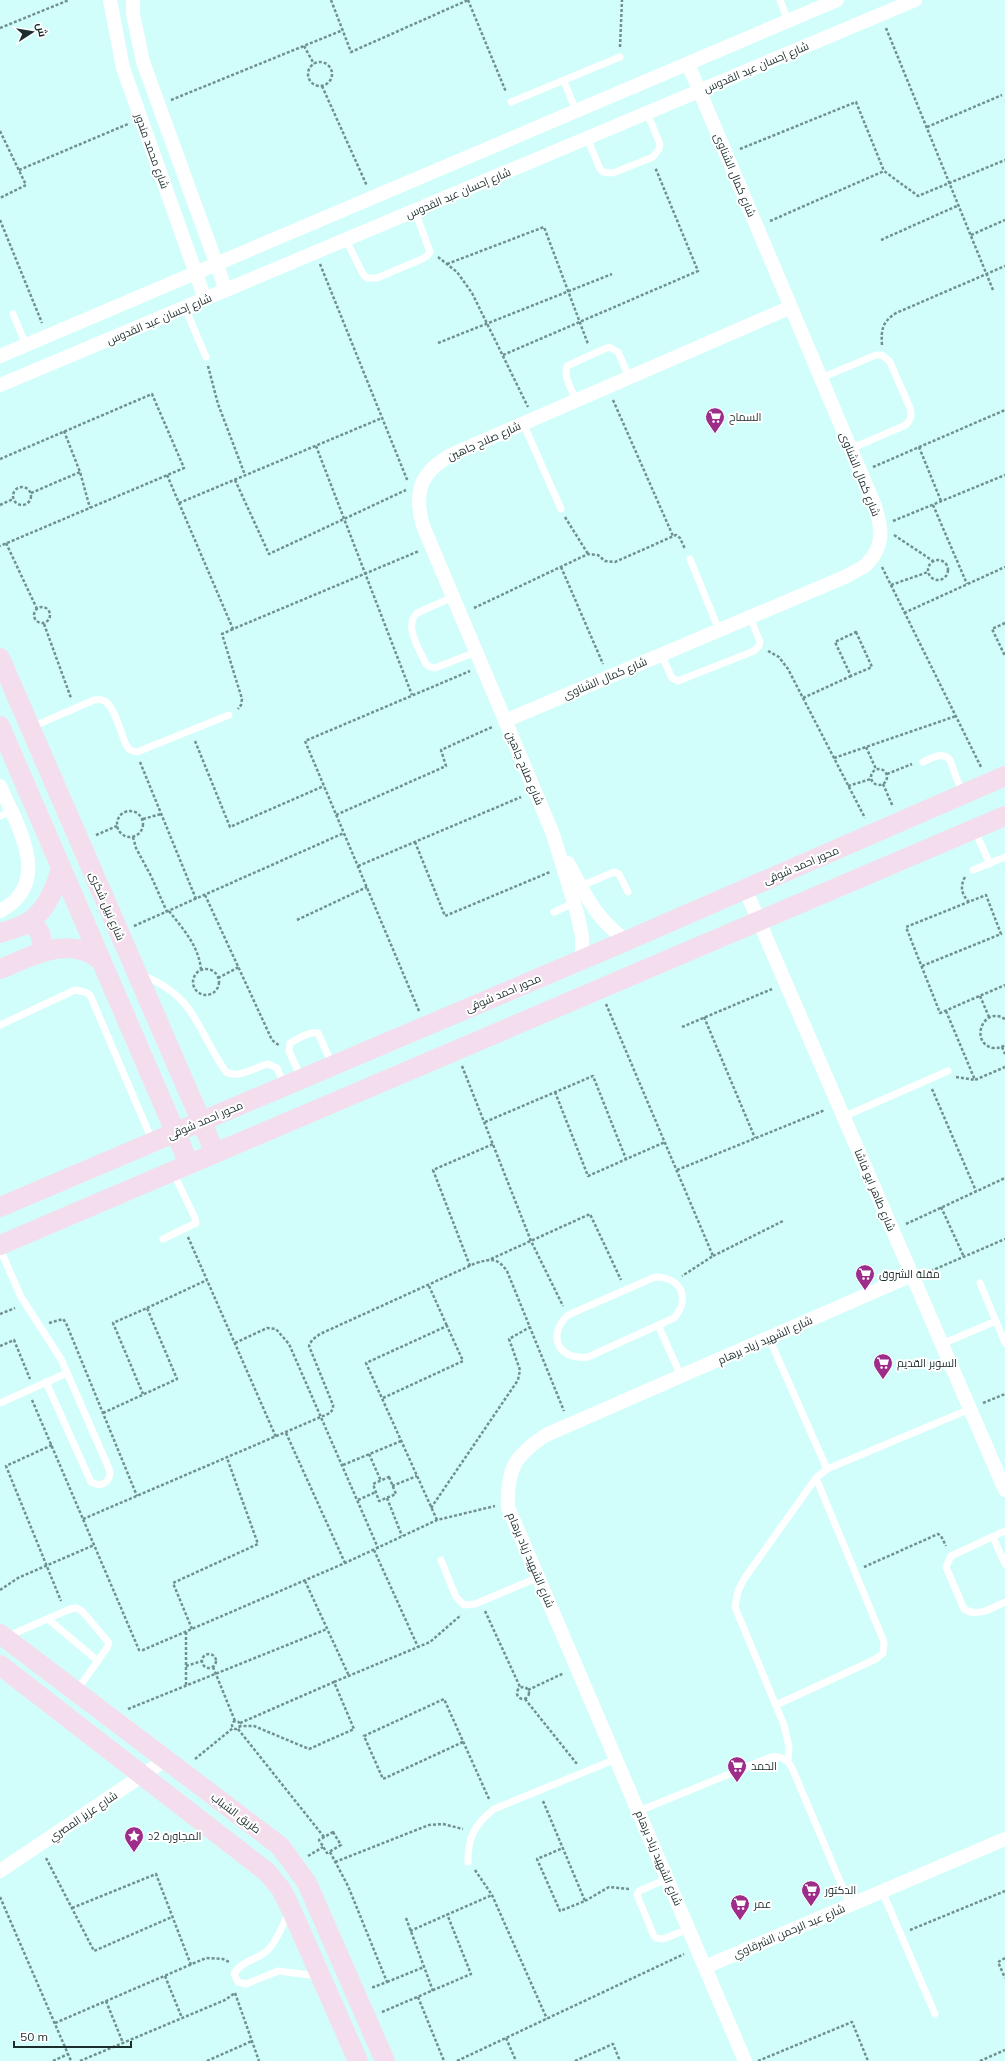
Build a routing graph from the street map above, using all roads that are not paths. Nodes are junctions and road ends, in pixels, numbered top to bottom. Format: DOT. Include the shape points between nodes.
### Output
graph roads {
  1 [pos="110,0"];
  2 [pos="132,0"];
  3 [pos="780,0"];
  4 [pos="837,0"];
  5 [pos="915,0"];
  6 [pos="788,21"];
  7 [pos="620,57"];
  8 [pos="688,64"];
  9 [pos="564,81"];
  10 [pos="700,91"];
  11 [pos="511,102"];
  12 [pos="576,111"];
  13 [pos="648,113"];
  14 [pos="587,138"];
  15 [pos="415,211"];
  16 [pos="346,240"];
  17 [pos="217,264"];
  18 [pos="196,273"];
  19 [pos="226,290"];
  20 [pos="205,299"];
  21 [pos="791,307"];
  22 [pos="185,308"];
  23 [pos="13,314"];
  24 [pos="26,345"];
  25 [pos="0,356"];
  26 [pos="206,357"];
  27 [pos="629,377"];
  28 [pos="821,378"];
  29 [pos="0,385"];
  30 [pos="576,400"];
  31 [pos="529,421"];
  32 [pos="850,448"];
  33 [pos="561,509"];
  34 [pos="690,559"];
  35 [pos="454,597"];
  36 [pos="750,617"];
  37 [pos="719,630"];
  38 [pos="476,652"];
  39 [pos="661,654"];
  40 [pos="0,658"];
  41 [pos="229,715"];
  42 [pos="505,720"];
  43 [pos="0,726"];
  44 [pos="30,728"];
  45 [pos="923,762"];
  46 [pos="997,780"];
  47 [pos="0,786"];
  48 [pos="963,795"];
  49 [pos="5,814"];
  50 [pos="1005,816"];
  51 [pos="974,829"];
  52 [pos="553,834"];
  53 [pos="1005,857"];
  54 [pos="990,864"];
  55 [pos="61,868"];
  56 [pos="973,870"];
  57 [pos="581,886"];
  58 [pos="745,889"];
  59 [pos="628,892"];
  60 [pos="574,903"];
  61 [pos="0,911"];
  62 [pos="554,912"];
  63 [pos="759,921"];
  64 [pos="27,923"];
  65 [pos="0,934"];
  66 [pos="626,941"];
  67 [pos="41,952"];
  68 [pos="101,960"];
  69 [pos="582,960"];
  70 [pos="0,969"];
  71 [pos="136,972"];
  72 [pos="150,1003"];
  73 [pos="125,1015"];
  74 [pos="0,1024"];
  75 [pos="333,1066"];
  76 [pos="948,1071"];
  77 [pos="293,1083"];
  78 [pos="841,1110"];
  79 [pos="201,1122"];
  80 [pos="176,1133"];
  81 [pos="153,1142"];
  82 [pos="215,1154"];
  83 [pos="181,1168"];
  84 [pos="0,1207"];
  85 [pos="163,1239"];
  86 [pos="0,1245"];
  87 [pos="0,1249"];
  88 [pos="913,1277"];
  89 [pos="980,1283"];
  90 [pos="996,1321"];
  91 [pos="658,1325"];
  92 [pos="769,1338"];
  93 [pos="1005,1343"];
  94 [pos="942,1344"];
  95 [pos="67,1373"];
  96 [pos="681,1376"];
  97 [pos="46,1382"];
  98 [pos="0,1402"];
  99 [pos="970,1409"];
  100 [pos="827,1469"];
  101 [pos="816,1478"];
  102 [pos="1005,1490"];
  103 [pos="1005,1531"];
  104 [pos="992,1537"];
  105 [pos="441,1560"];
  106 [pos="1005,1564"];
  107 [pos="539,1577"];
  108 [pos="1005,1602"];
  109 [pos="48,1619"];
  110 [pos="2,1636"];
  111 [pos="98,1661"];
  112 [pos="0,1665"];
  113 [pos="75,1692"];
  114 [pos="776,1705"];
  115 [pos="616,1759"];
  116 [pos="788,1760"];
  117 [pos="173,1765"];
  118 [pos="143,1775"];
  119 [pos="638,1811"];
  120 [pos="1005,1839"];
  121 [pos="468,1862"];
  122 [pos="0,1871"];
  123 [pos="668,1879"];
  124 [pos="882,1891"];
  125 [pos="850,1905"];
  126 [pos="291,1909"];
  127 [pos="689,1929"];
  128 [pos="705,1967"];
  129 [pos="320,1976"];
  130 [pos="935,2014"];
  131 [pos="358,2061"];
  132 [pos="385,2061"];
  133 [pos="745,2061"];
  1 -- 18 [label="street, شارع محمد مندور" via="123,68"];
  2 -- 17 [label="street, شارع محمد مندور" via="143,62"];
  3 -- 6 [label="lane"];
  4 -- 6 [label="street"];
  5 -- 10 [label="street, شارع إحسان عبد القدوس"];
  6 -- 8 [label="street"];
  7 -- 9 [label="lane"];
  8 -- 10 [label="street, شارع كمال الشناوى"];
  8 -- 12 [label="street"];
  9 -- 11 [label="lane"];
  9 -- 12 [label="lane"];
  10 -- 13 [label="street, شارع إحسان عبد القدوس"];
  10 -- 21 [label="street, شارع كمال الشناوى"];
  12 -- 17 [label="street"];
  13 -- 14 [label="street, شارع إحسان عبد القدوس"];
  13 -- 14 [label="lane" via="660,144 657,154 651,158 612,173 603,172"];
  14 -- 15 [label="street, شارع إحسان عبد القدوس"];
  15 -- 16 [label="street, شارع إحسان عبد القدوس"];
  15 -- 16 [label="lane" via="430,252 422,259 372,280 363,274"];
  16 -- 19 [label="street, شارع إحسان عبد القدوس"];
  17 -- 18 [label="street"];
  17 -- 19 [label="street, شارع محمد مندور"];
  18 -- 20 [label="street, شارع محمد مندور"];
  18 -- 24 [label="street"];
  19 -- 20 [label="street, شارع إحسان عبد القدوس"];
  20 -- 22 [label="street, شارع إحسان عبد القدوس"];
  21 -- 27 [label="street, شارع صلاح جاهين"];
  21 -- 28 [label="street, شارع كمال الشناوى"];
  22 -- 26 [label="lane"];
  22 -- 29 [label="street, شارع إحسان عبد القدوس"];
  23 -- 24 [label="lane"];
  24 -- 25 [label="street"];
  27 -- 30 [label="street, شارع صلاح جاهين"];
  27 -- 30 [label="lane" via="614,348 609,347 591,354 567,366 565,372"];
  28 -- 32 [label="street, شارع كمال الشناوى"];
  28 -- 32 [label="lane" via="876,355 882,355 890,362 910,408 912,414 906,425"];
  30 -- 31 [label="street, شارع صلاح جاهين"];
  31 -- 33 [label="lane"];
  31 -- 35 [label="street, شارع صلاح جاهين" via="438,462 426,475 419,491 418,509"];
  32 -- 36 [label="street, شارع كمال الشناوى" via="881,526 878,548 866,565 847,576"];
  34 -- 37 [label="lane"];
  35 -- 38 [label="street, شارع صلاح جاهين"];
  35 -- 38 [label="lane" via="416,613 412,617 411,628 426,664 430,667 435,668"];
  36 -- 37 [label="street, شارع كمال الشناوى"];
  36 -- 39 [label="lane" via="760,642 754,651 678,681 672,678"];
  37 -- 39 [label="street, شارع كمال الشناوى"];
  38 -- 42 [label="street, شارع صلاح جاهين"];
  39 -- 42 [label="street, شارع كمال الشناوى"];
  40 -- 44 [label="street, شارع نبيل شكرى"];
  41 -- 44 [label="lane" via="137,752 130,750 126,745 107,702 101,699"];
  42 -- 52 [label="street, شارع صلاح جاهين"];
  43 -- 55 [label="street"];
  44 -- 71 [label="street, شارع نبيل شكرى"];
  45 -- 48 [label="lane" via="942,755 947,756"];
  46 -- 48 [label="street, محور احمد شوقى"];
  47 -- 49 [label="street"];
  48 -- 58 [label="street, محور احمد شوقى"];
  49 -- 61 [label="street" via="28,852 29,868 26,883 18,896"];
  50 -- 51 [label="street"];
  51 -- 54 [label="lane"];
  51 -- 63 [label="street"];
  52 -- 57 [label="street, شارع صلاح جاهين"];
  52 -- 60 [label="street, شارع صلاح جاهين"];
  53 -- 54 [label="lane"];
  54 -- 56 [label="lane"];
  55 -- 64 [label="street" via="55,889 43,907"];
  55 -- 68 [label="street"];
  57 -- 59 [label="lane" via="614,872 619,874"];
  57 -- 66 [label="street, شارع صلاح جاهين" via="597,914"];
  58 -- 63 [label="street, شارع طاهر ابو فاشا"];
  58 -- 66 [label="street, محور احمد شوقى"];
  60 -- 62 [label="lane"];
  60 -- 69 [label="street, شارع صلاح جاهين" via="582,936"];
  63 -- 78 [label="street, شارع طاهر ابو فاشا"];
  63 -- 82 [label="street"];
  64 -- 65 [label="street"];
  64 -- 67 [label="street" via="39,930 42,936"];
  66 -- 69 [label="street, محور احمد شوقى"];
  67 -- 68 [label="street" via="62,947 82,950"];
  67 -- 70 [label="street"];
  68 -- 73 [label="street"];
  69 -- 75 [label="street, محور احمد شوقى"];
  71 -- 72 [label="street, شارع نبيل شكرى"];
  71 -- 77 [label="lane" via="158,981 177,995 193,1013 226,1072 239,1075 268,1064 277,1068"];
  72 -- 73 [label="street"];
  72 -- 79 [label="street, شارع نبيل شكرى"];
  73 -- 80 [label="street"];
  74 -- 81 [label="lane" via="75,990 90,995"];
  75 -- 77 [label="street, محور احمد شوقى"];
  75 -- 77 [label="lane" via="318,1034 293,1041 289,1047"];
  76 -- 78 [label="lane"];
  77 -- 79 [label="street, محور احمد شوقى"];
  78 -- 88 [label="street, شارع طاهر ابو فاشا"];
  79 -- 80 [label="street, محور احمد شوقى"];
  79 -- 82 [label="street, شارع نبيل شكرى"];
  80 -- 81 [label="street, محور احمد شوقى"];
  80 -- 83 [label="street"];
  81 -- 84 [label="street, محور احمد شوقى"];
  82 -- 83 [label="street"];
  83 -- 85 [label="lane" via="196,1223"];
  83 -- 86 [label="street"];
  87 -- 95 [label="lane" via="25,1304 52,1344"];
  88 -- 92 [label="street, شارع الشهيد زياد برهام"];
  88 -- 94 [label="street, شارع طاهر ابو فاشا"];
  89 -- 90 [label="lane"];
  90 -- 93 [label="lane"];
  90 -- 94 [label="lane"];
  91 -- 91 [label="lane" via="674,1318 681,1310 683,1300 681,1290 665,1277 655,1277 568,1315 560,1323 556,1335 559,1346 566,1355 577,1359 588,1357"];
  91 -- 96 [label="lane"];
  92 -- 96 [label="street, شارع الشهيد زياد برهام"];
  92 -- 100 [label="lane"];
  94 -- 99 [label="street, شارع طاهر ابو فاشا"];
  95 -- 97 [label="lane"];
  95 -- 97 [label="lane" via="110,1471 110,1477 102,1485 91,1482"];
  96 -- 107 [label="street, شارع الشهيد زياد برهام" via="546,1435 528,1447 514,1464 508,1485 508,1507"];
  97 -- 98 [label="lane"];
  99 -- 100 [label="lane"];
  99 -- 102 [label="street, شارع طاهر ابو فاشا"];
  100 -- 101 [label="lane"];
  101 -- 114 [label="lane" via="738,1591 736,1607"];
  101 -- 114 [label="lane" via="884,1642 883,1653 876,1659"];
  103 -- 104 [label="lane"];
  104 -- 106 [label="lane"];
  104 -- 108 [label="lane" via="951,1556 946,1567 964,1609 975,1614"];
  105 -- 107 [label="lane" via="456,1597 464,1605 469,1606"];
  107 -- 115 [label="street, شارع الشهيد زياد برهام"];
  109 -- 110 [label="lane"];
  109 -- 111 [label="lane"];
  109 -- 111 [label="lane" via="76,1608 82,1611 109,1643"];
  110 -- 113 [label="street, طريق الشباب"];
  111 -- 113 [label="lane"];
  112 -- 118 [label="street"];
  113 -- 117 [label="street, طريق الشباب"];
  114 -- 116 [label="lane" via="788,1738"];
  115 -- 119 [label="street, شارع الشهيد زياد برهام"];
  115 -- 121 [label="lane" via="494,1809 481,1818 468,1846"];
  116 -- 119 [label="lane" via="783,1757 772,1757"];
  116 -- 125 [label="lane"];
  117 -- 118 [label="street, شارع عزيز المصري"];
  117 -- 132 [label="street, طريق الشباب" via="280,1846 295,1864 307,1883"];
  118 -- 122 [label="street, شارع عزيز المصري"];
  118 -- 126 [label="street" via="267,1872 281,1889"];
  119 -- 123 [label="street, شارع الشهيد زياد برهام"];
  120 -- 124 [label="street, شارع عبد الرحمن الشرقاوي"];
  123 -- 127 [label="street, شارع الشهيد زياد برهام"];
  123 -- 127 [label="lane" via="639,1892 638,1899 656,1938 662,1939"];
  124 -- 125 [label="street, شارع عبد الرحمن الشرقاوي"];
  124 -- 130 [label="lane"];
  125 -- 128 [label="street, شارع عبد الرحمن الشرقاوي"];
  126 -- 129 [label="street"];
  126 -- 129 [label="lane" via="267,1950 238,1967 234,1974 238,1982 246,1984 287,1970"];
  127 -- 128 [label="street, شارع الشهيد زياد برهام"];
  128 -- 133 [label="street, شارع الشهيد زياد برهام"];
  129 -- 131 [label="street"];
}
